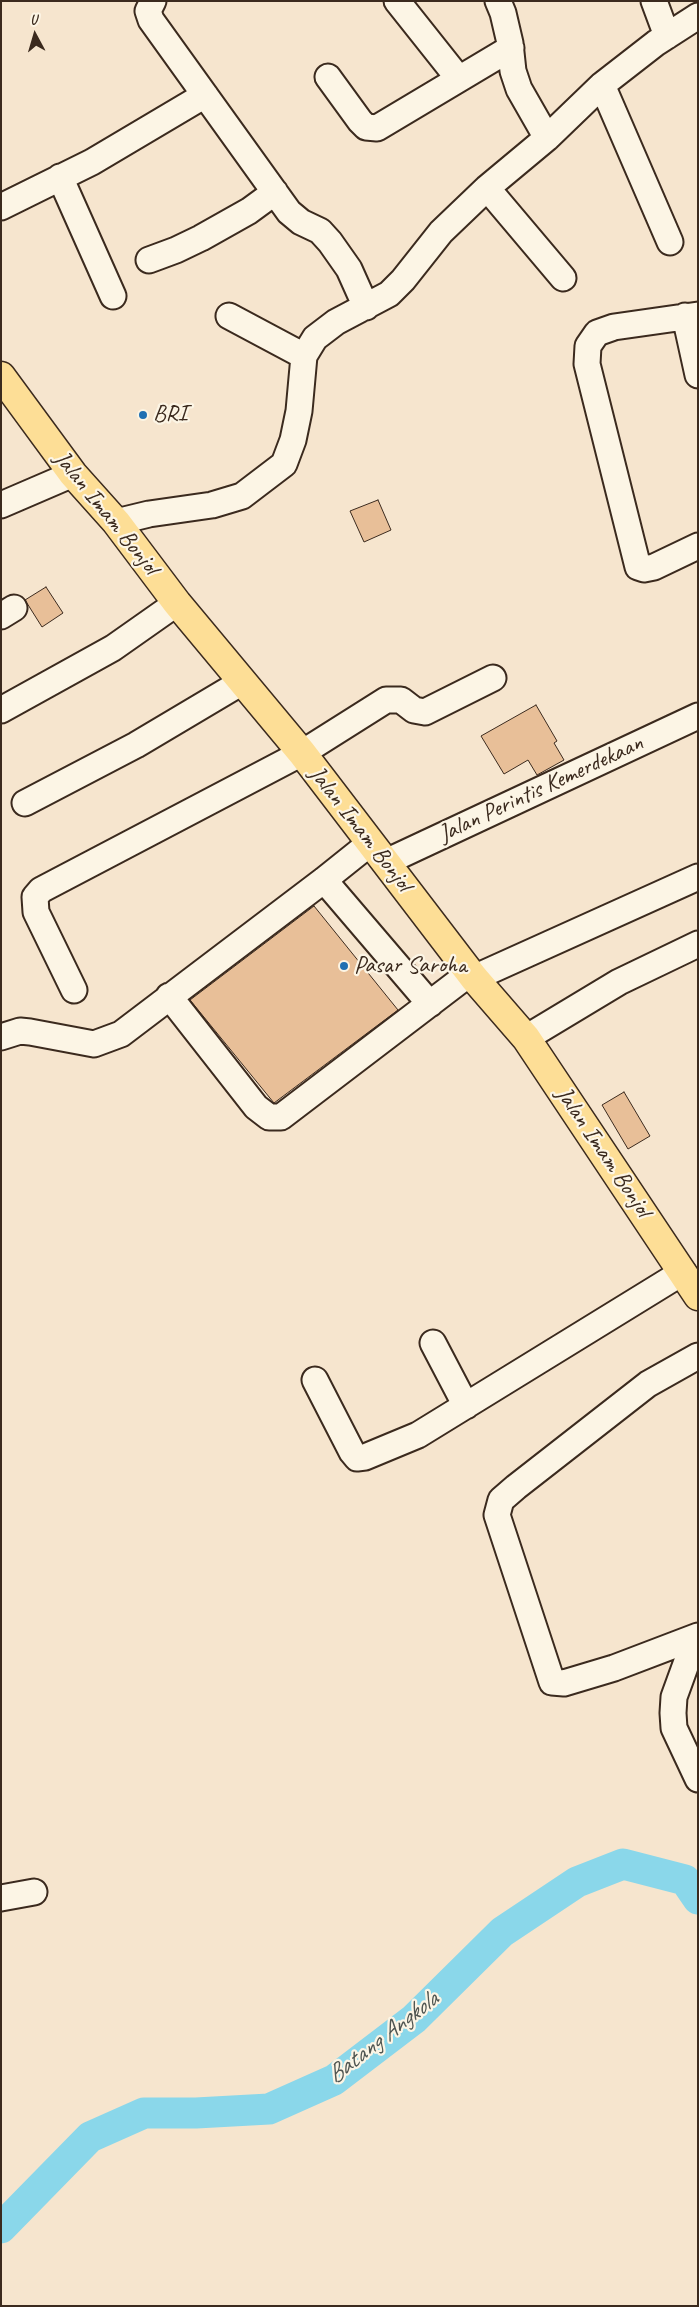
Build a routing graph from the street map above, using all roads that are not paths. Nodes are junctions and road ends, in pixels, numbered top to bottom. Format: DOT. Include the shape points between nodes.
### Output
graph roads {
  1 [pos="153,1"];
  2 [pos="397,1"];
  3 [pos="498,1"];
  4 [pos="654,1"];
  5 [pos="698,16"];
  6 [pos="667,36"];
  7 [pos="511,48"];
  8 [pos="328,77"];
  9 [pos="459,79"];
  10 [pos="602,85"];
  11 [pos="205,95"];
  12 [pos="547,138"];
  13 [pos="60,177"];
  14 [pos="487,188"];
  15 [pos="275,192"];
  16 [pos="1,207"];
  17 [pos="670,242"];
  18 [pos="148,260"];
  19 [pos="563,278"];
  20 [pos="113,296"];
  21 [pos="366,307"];
  22 [pos="229,316"];
  23 [pos="692,316"];
  24 [pos="304,356"];
  25 [pos="698,375"];
  26 [pos="2,379"];
  27 [pos="73,474"];
  28 [pos="1,505"];
  29 [pos="116,522"];
  30 [pos="698,546"];
  31 [pos="177,603"];
  32 [pos="493,678"];
  33 [pos="242,682"];
  34 [pos="1,710"];
  35 [pos="698,716"];
  36 [pos="302,753"];
  37 [pos="25,803"];
  38 [pos="378,853"];
  39 [pos="698,876"];
  40 [pos="324,880"];
  41 [pos="698,944"];
  42 [pos="472,976"];
  43 [pos="74,990"];
  44 [pos="169,996"];
  45 [pos="430,1004"];
  46 [pos="1,1037"];
  47 [pos="526,1038"];
  48 [pos="683,1272"];
  49 [pos="698,1296"];
  50 [pos="432,1343"];
  51 [pos="698,1356"];
  52 [pos="315,1380"];
  53 [pos="466,1406"];
  54 [pos="698,1636"];
  55 [pos="698,1642"];
  56 [pos="698,1779"];
  57 [pos="34,1892"];
  58 [pos="1,1898"];
  1 -- 11 [label="street" via="148,10 150,20"];
  2 -- 9 [label="street"];
  3 -- 7 [label="street"];
  4 -- 6 [label="street"];
  5 -- 6 [label="street"];
  6 -- 10 [label="street"];
  7 -- 9 [label="street"];
  7 -- 12 [label="street" via="519,89"];
  8 -- 9 [label="street" via="366,127 377,128"];
  10 -- 12 [label="street"];
  10 -- 17 [label="street"];
  11 -- 13 [label="street" via="108,153"];
  11 -- 15 [label="street"];
  12 -- 14 [label="street"];
  13 -- 16 [label="street"];
  13 -- 20 [label="street"];
  14 -- 19 [label="street"];
  14 -- 21 [label="street" via="441,232 389,294"];
  15 -- 18 [label="street" via="201,238"];
  15 -- 21 [label="street" via="301,222 320,231 330,242 349,269"];
  21 -- 24 [label="street" via="314,338"];
  22 -- 24 [label="street"];
  23 -- 25 [label="street"];
  23 -- 30 [label="street" via="614,327 597,333 588,346 587,364 638,567 654,567"];
  24 -- 29 [label="street" via="299,411 284,464 242,496 212,505"];
  26 -- 27 [label="highway, Jalan Imam Bonjol"];
  27 -- 28 [label="street"];
  27 -- 29 [label="highway, Jalan Imam Bonjol"];
  29 -- 31 [label="highway, Jalan Imam Bonjol"];
  31 -- 33 [label="highway, Jalan Imam Bonjol"];
  31 -- 34 [label="street" via="112,648"];
  32 -- 36 [label="street" via="425,712 414,710 400,700 386,700"];
  33 -- 36 [label="highway, Jalan Imam Bonjol"];
  33 -- 37 [label="street" via="136,745"];
  35 -- 38 [label="street, Jalan Perintis Kemerdekaan"];
  36 -- 38 [label="highway, Jalan Imam Bonjol"];
  36 -- 43 [label="street" via="36,894 36,912"];
  38 -- 40 [label="street, Jalan Perintis Kemerdekaan"];
  38 -- 42 [label="highway, Jalan Imam Bonjol"];
  39 -- 42 [label="street"];
  40 -- 44 [label="street, Jalan Perintis Kemerdekaan"];
  40 -- 45 [label="street"];
  41 -- 47 [label="street" via="619,982"];
  42 -- 45 [label="street"];
  42 -- 47 [label="highway, Jalan Imam Bonjol"];
  44 -- 45 [label="street" via="256,1107 269,1117 281,1118"];
  44 -- 46 [label="street, Jalan Perintis Kemerdekaan" via="122,1034 101,1043 88,1044 20,1031"];
  47 -- 48 [label="highway, Jalan Imam Bonjol"];
  48 -- 49 [label="highway, Jalan Imam Bonjol"];
  48 -- 53 [label="street"];
  50 -- 53 [label="street"];
  51 -- 54 [label="street" via="648,1384 523,1482 501,1500 497,1515 552,1682 564,1683 614,1668"];
  52 -- 53 [label="street" via="357,1458 418,1435"];
  55 -- 56 [label="street" via="674,1697 673,1713 674,1728"];
  57 -- 58 [label="street"];
}
